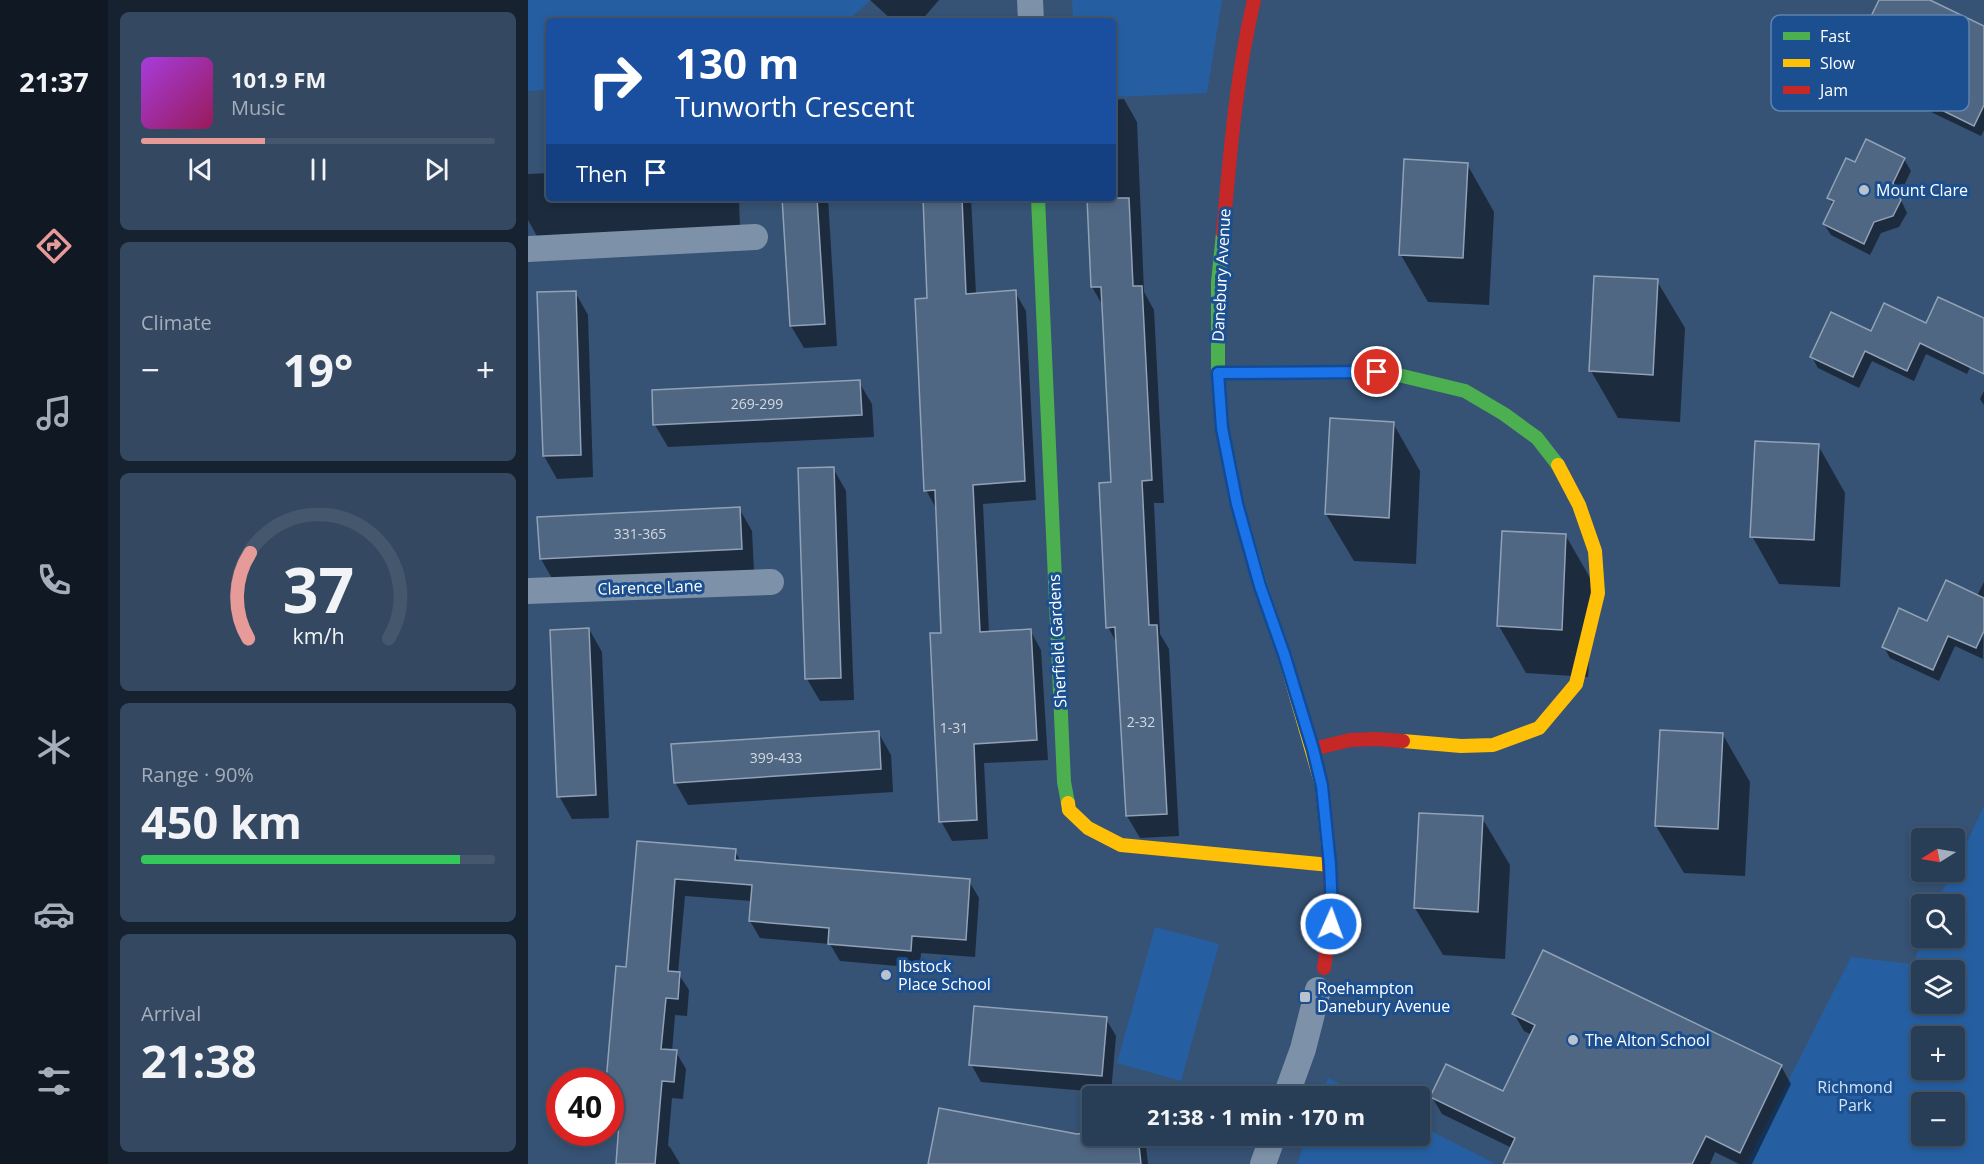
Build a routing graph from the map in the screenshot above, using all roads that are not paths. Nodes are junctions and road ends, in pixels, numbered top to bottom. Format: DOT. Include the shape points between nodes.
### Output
graph roads {
  1 [pos="1030,0"];
  2 [pos="1254,0"];
  3 [pos="1031,18"];
  4 [pos="1038,201"];
  5 [pos="755,237"];
  6 [pos="528,249"];
  7 [pos="1218,373"];
  8 [pos="771,582"];
  9 [pos="528,591"];
  10 [pos="1313,749"];
  11 [pos="1330,865"];
  12 [pos="1321,979"];
  13 [pos="1290,1086"];
  14 [pos="1269,1146"];
  15 [pos="1263,1164"];
  1 -- 3 [label="street"];
  2 -- 7 [label="street, Danebury Avenue" via="1226,177 1218,282"];
  4 -- 11 [label="street, Sherfield Gardens" via="1064,782 1069,810 1088,828 1121,845"];
  5 -- 6 [label="street"];
  7 -- 10 [label="street, Danebury Avenue" via="1222,428 1237,504"];
  7 -- 10 [label="street" via="1386,372 1465,391 1537,438 1563,472 1595,551 1598,593 1576,684 1539,728 1493,745 1376,739 1350,740"];
  8 -- 9 [label="street, Clarence Lane"];
  10 -- 11 [label="street, Danebury Avenue" via="1322,786"];
  11 -- 12 [label="street, Danebury Avenue" via="1332,911"];
  12 -- 13 [label="street, Danebury Avenue"];
  14 -- 15 [label="street"];
}
